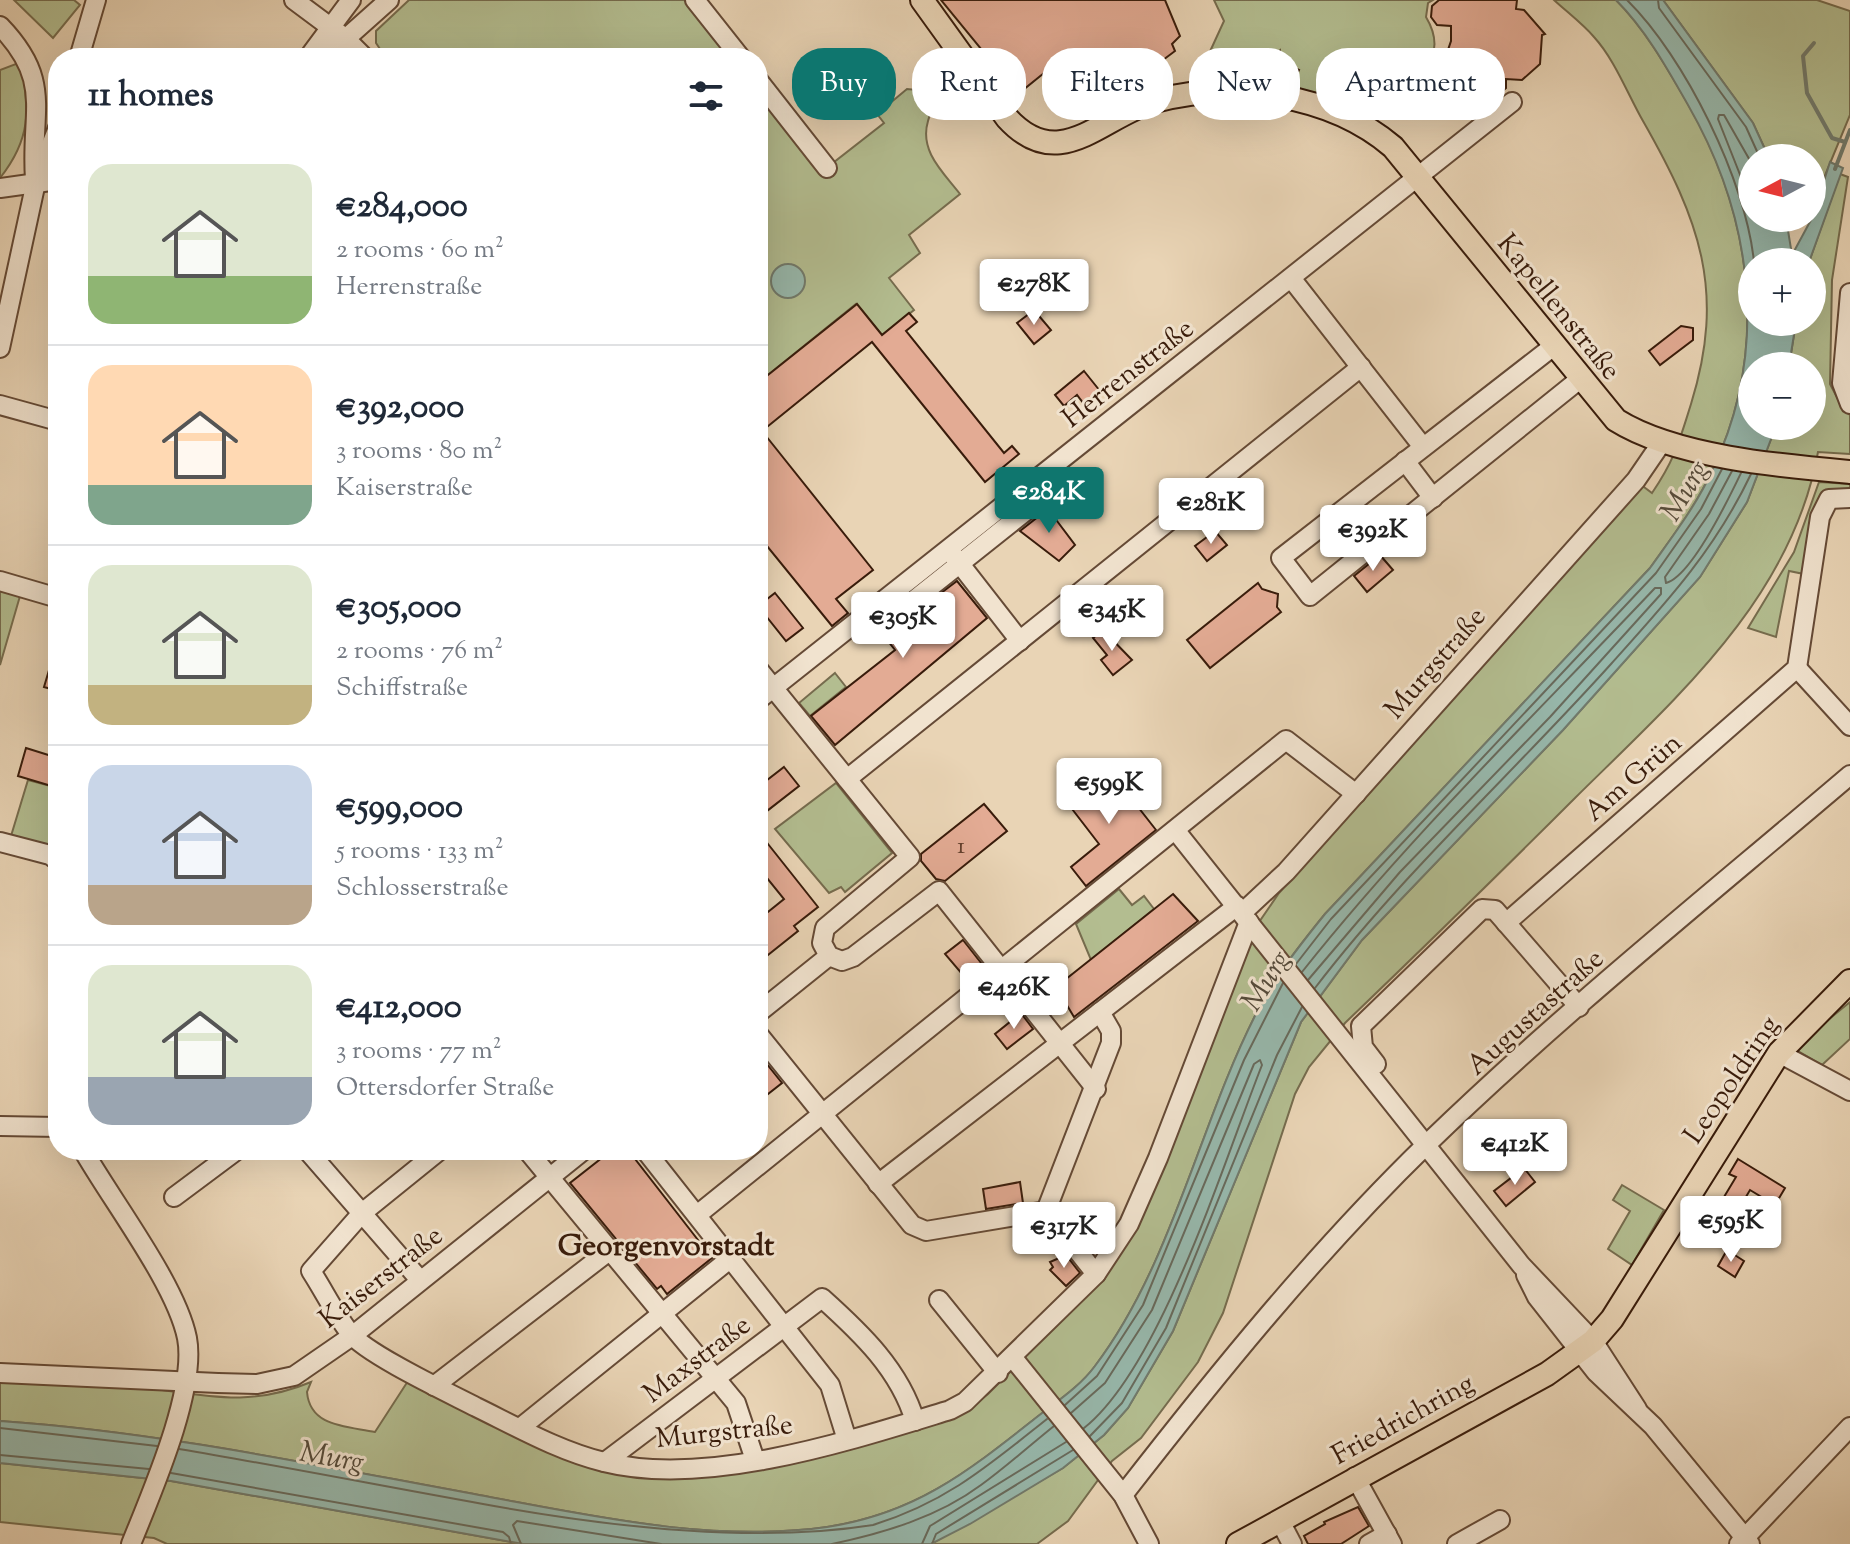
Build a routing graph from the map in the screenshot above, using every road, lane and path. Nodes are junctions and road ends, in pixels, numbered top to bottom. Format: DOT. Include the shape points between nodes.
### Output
graph roads {
  1 [pos="96,0"];
  2 [pos="294,0"];
  3 [pos="351,0"];
  4 [pos="389,0"];
  5 [pos="695,0"];
  6 [pos="911,0"];
  7 [pos="922,0"];
  8 [pos="0,26"];
  9 [pos="328,27"];
  10 [pos="345,38"];
  11 [pos="82,48"];
  12 [pos="314,48"];
  13 [pos="334,48"];
  14 [pos="355,48"];
  15 [pos="733,48"];
  16 [pos="948,48"];
  17 [pos="959,48"];
  18 [pos="768,93"];
  19 [pos="1512,102"];
  20 [pos="1012,120"];
  21 [pos="48,153"];
  22 [pos="827,168"];
  23 [pos="1417,176"];
  24 [pos="48,181"];
  25 [pos="36,182"];
  26 [pos="0,188"];
  27 [pos="1291,278"];
  28 [pos="1850,293"];
  29 [pos="1555,345"];
  30 [pos="0,348"];
  31 [pos="1361,367"];
  32 [pos="1580,379"];
  33 [pos="1850,404"];
  34 [pos="0,405"];
  35 [pos="48,418"];
  36 [pos="1670,444"];
  37 [pos="1423,447"];
  38 [pos="1405,461"];
  39 [pos="1850,472"];
  40 [pos="1046,495"];
  41 [pos="1433,498"];
  42 [pos="1850,498"];
  43 [pos="946,548"];
  44 [pos="960,564"];
  45 [pos="0,581"];
  46 [pos="48,595"];
  47 [pos="914,600"];
  48 [pos="1020,641"];
  49 [pos="1797,668"];
  50 [pos="768,682"];
  51 [pos="773,688"];
  52 [pos="768,692"];
  53 [pos="1850,726"];
  54 [pos="1850,775"];
  55 [pos="847,779"];
  56 [pos="1356,794"];
  57 [pos="1176,831"];
  58 [pos="0,842"];
  59 [pos="48,855"];
  60 [pos="1250,923"];
  61 [pos="1506,923"];
  62 [pos="829,956"];
  63 [pos="1003,970"];
  64 [pos="1850,981"];
  65 [pos="768,1005"];
  66 [pos="1579,1007"];
  67 [pos="1102,1011"];
  68 [pos="1060,1044"];
  69 [pos="768,1047"];
  70 [pos="1779,1053"];
  71 [pos="1096,1089"];
  72 [pos="1850,1091"];
  73 [pos="822,1115"];
  74 [pos="0,1126"];
  75 [pos="48,1127"];
  76 [pos="1427,1144"];
  77 [pos="768,1158"];
  78 [pos="89,1160"];
  79 [pos="224,1160"];
  80 [pos="316,1160"];
  81 [pos="428,1160"];
  82 [pos="535,1160"];
  83 [pos="571,1160"];
  84 [pos="653,1160"];
  85 [pos="766,1160"];
  86 [pos="549,1177"];
  87 [pos="878,1184"];
  88 [pos="174,1197"];
  89 [pos="1046,1211"];
  90 [pos="362,1213"];
  91 [pos="697,1215"];
  92 [pos="609,1251"];
  93 [pos="731,1258"];
  94 [pos="1096,1274"];
  95 [pos="420,1280"];
  96 [pos="939,1300"];
  97 [pos="663,1314"];
  98 [pos="785,1326"];
  99 [pos="352,1336"];
  100 [pos="1587,1347"];
  101 [pos="1013,1358"];
  102 [pos="0,1373"];
  103 [pos="998,1373"];
  104 [pos="715,1378"];
  105 [pos="188,1382"];
  106 [pos="434,1386"];
  107 [pos="915,1421"];
  108 [pos="1850,1427"];
  109 [pos="520,1428"];
  110 [pos="847,1440"];
  111 [pos="755,1460"];
  112 [pos="605,1462"];
  113 [pos="1355,1477"];
  114 [pos="1123,1495"];
  115 [pos="1500,1520"];
  116 [pos="1280,1521"];
  117 [pos="133,1537"];
  118 [pos="1390,1539"];
  119 [pos="1147,1542"];
  120 [pos="1745,1542"];
  121 [pos="1238,1544"];
  122 [pos="1292,1544"];
  123 [pos="1369,1544"];
  124 [pos="1457,1544"];
  1 -- 11 [label="street"];
  2 -- 9 [label="street"];
  3 -- 9 [label="street"];
  4 -- 10 [label="street"];
  5 -- 15 [label="street"];
  6 -- 16 [label="main road"];
  7 -- 17 [label="main road"];
  8 -- 25 [label="street" via="20,47 34,76"];
  9 -- 10 [label="street"];
  9 -- 12 [label="street"];
  10 -- 13 [label="street"];
  10 -- 14 [label="street"];
  18 -- 22 [label="street"];
  19 -- 23 [label="street"];
  20 -- 23 [label="main road, Kapellenstraße" via="1023,133 1049,141 1076,139 1165,99 1208,94 1275,97 1307,102 1362,124 1393,147"];
  21 -- 25 [label="street"];
  23 -- 27 [label="street, Herrenstraße"];
  23 -- 29 [label="main road, Kapellenstraße"];
  24 -- 25 [label="street"];
  25 -- 26 [label="street"];
  25 -- 30 [label="street"];
  27 -- 31 [label="street"];
  27 -- 43 [label="street, Herrenstraße"];
  28 -- 33 [label="street" via="1842,383"];
  29 -- 32 [label="main road, Kapellenstraße"];
  29 -- 37 [label="street"];
  31 -- 37 [label="street"];
  31 -- 48 [label="street"];
  32 -- 36 [label="main road, Kapellenstraße" via="1616,420"];
  32 -- 41 [label="street"];
  34 -- 35 [label="street"];
  36 -- 39 [label="main road, Kapellenstraße"];
  36 -- 56 [label="street, Murgstraße"];
  37 -- 38 [label="street"];
  38 -- 41 [label="street"];
  38 -- 41 [label="street" via="1281,558 1310,596"];
  40 -- 44 [label="street"];
  42 -- 49 [label="street" via="1829,499 1820,517"];
  43 -- 44 [label="street"];
  43 -- 51 [label="street, Herrenstraße"];
  44 -- 47 [label="street"];
  44 -- 48 [label="street"];
  45 -- 46 [label="street"];
  48 -- 55 [label="street"];
  49 -- 53 [label="street"];
  49 -- 61 [label="street, Am Grün"];
  50 -- 51 [label="street"];
  51 -- 52 [label="street, Herrenstraße"];
  51 -- 55 [label="street"];
  54 -- 66 [label="street, Augustastraße"];
  55 -- 62 [label="street" via="910,857 825,928 822,943"];
  56 -- 57 [label="street" via="1286,740"];
  56 -- 60 [label="street, Murgstraße" via="1286,872"];
  57 -- 60 [label="street"];
  57 -- 63 [label="street"];
  58 -- 59 [label="street"];
  60 -- 67 [label="street"];
  60 -- 76 [label="street"];
  60 -- 94 [label="street, Murgstraße" via="1158,1158 1129,1224"];
  61 -- 66 [label="street"];
  61 -- 76 [label="street" via="1495,910 1482,909 1361,1026 1363,1047 1418,1115"];
  62 -- 63 [label="street" via="850,959 939,891"];
  62 -- 65 [label="street"];
  63 -- 68 [label="street"];
  63 -- 73 [label="street"];
  64 -- 70 [label="main road, Leopoldring"];
  66 -- 76 [label="street, Augustastraße"];
  67 -- 68 [label="street"];
  67 -- 71 [label="street" via="1112,1037"];
  68 -- 71 [label="street"];
  68 -- 87 [label="street"];
  69 -- 73 [label="street"];
  70 -- 72 [label="street"];
  70 -- 100 [label="main road, Leopoldring" via="1612,1319"];
  71 -- 89 [label="street"];
  73 -- 77 [label="street"];
  73 -- 87 [label="street"];
  74 -- 75 [label="street"];
  76 -- 100 [label="street"];
  76 -- 114 [label="street, Augustastraße" via="1272,1311"];
  78 -- 105 [label="street" via="174,1302 187,1338"];
  79 -- 88 [label="street"];
  80 -- 90 [label="street"];
  81 -- 90 [label="street"];
  82 -- 86 [label="street"];
  83 -- 86 [label="street, Kaiserstraße"];
  84 -- 91 [label="street"];
  85 -- 91 [label="street"];
  86 -- 92 [label="street"];
  86 -- 95 [label="street, Kaiserstraße"];
  87 -- 89 [label="street" via="912,1225 926,1231"];
  89 -- 94 [label="street"];
  90 -- 95 [label="street"];
  90 -- 99 [label="street" via="311,1271"];
  91 -- 93 [label="street"];
  92 -- 97 [label="street"];
  92 -- 106 [label="street"];
  93 -- 97 [label="street"];
  93 -- 98 [label="street"];
  94 -- 101 [label="street, Murgstraße"];
  95 -- 99 [label="street, Kaiserstraße"];
  96 -- 103 [label="street"];
  97 -- 104 [label="street"];
  97 -- 109 [label="street"];
  98 -- 104 [label="street, Maxstraße"];
  98 -- 107 [label="street, Maxstraße" via="822,1298 907,1392"];
  98 -- 110 [label="street" via="830,1385"];
  99 -- 105 [label="street, Kaiserstraße" via="294,1376 257,1384"];
  99 -- 106 [label="street, Murgstraße"];
  100 -- 113 [label="main road, Friedrichring" via="1547,1374"];
  100 -- 120 [label="street"];
  101 -- 103 [label="street, Murgstraße"];
  101 -- 114 [label="street"];
  102 -- 105 [label="street, Kaiserstraße"];
  103 -- 107 [label="street, Murgstraße" via="965,1402"];
  104 -- 111 [label="street" via="743,1414"];
  104 -- 112 [label="street, Maxstraße"];
  105 -- 117 [label="street"];
  106 -- 109 [label="street, Murgstraße"];
  107 -- 110 [label="street, Murgstraße"];
  108 -- 120 [label="street"];
  109 -- 112 [label="street, Murgstraße"];
  110 -- 111 [label="street, Murgstraße"];
  111 -- 112 [label="street, Murgstraße" via="678,1468"];
  113 -- 116 [label="main road, Friedrichring"];
  113 -- 118 [label="street"];
  114 -- 119 [label="street"];
  115 -- 124 [label="street"];
  116 -- 121 [label="main road, Friedrichring"];
  116 -- 122 [label="street"];
  118 -- 123 [label="street"];
}
